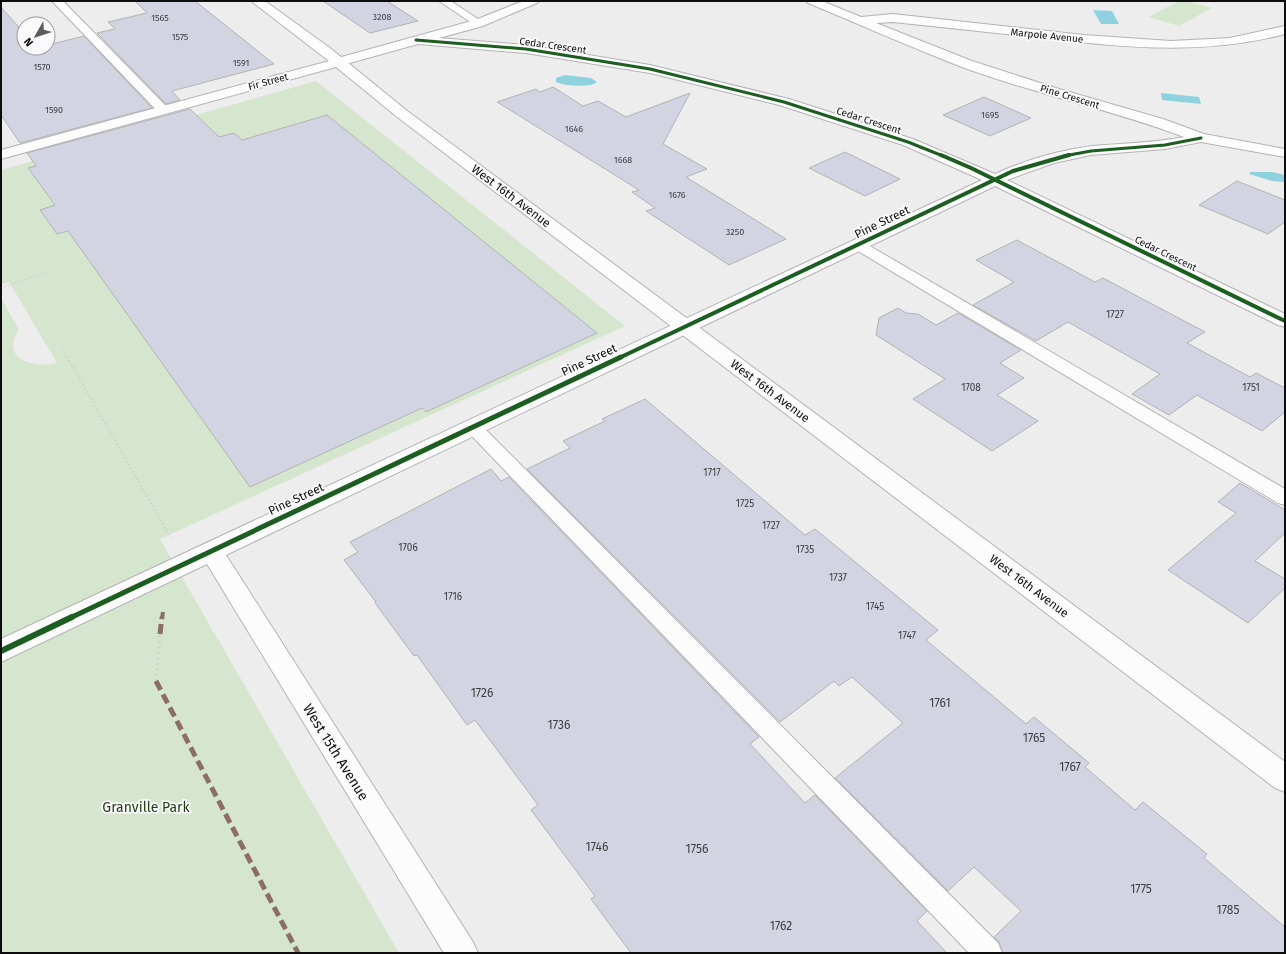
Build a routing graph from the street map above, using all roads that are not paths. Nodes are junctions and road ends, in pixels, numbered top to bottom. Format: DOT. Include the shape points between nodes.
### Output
graph roads {
  1 [pos="57,1"];
  2 [pos="257,1"];
  3 [pos="444,1"];
  4 [pos="533,1"];
  5 [pos="812,1"];
  6 [pos="859,21"];
  7 [pos="479,23"];
  8 [pos="1285,30"];
  9 [pos="416,40"];
  10 [pos="339,62"];
  11 [pos="164,110"];
  12 [pos="1201,138"];
  13 [pos="1285,153"];
  14 [pos="1,155"];
  15 [pos="994,179"];
  16 [pos="858,245"];
  17 [pos="1285,321"];
  18 [pos="685,326"];
  19 [pos="473,427"];
  20 [pos="1285,498"];
  21 [pos="211,551"];
  22 [pos="1,651"];
  23 [pos="1285,779"];
  24 [pos="462,953"];
  25 [pos="988,953"];
  1 -- 11 [label="lane"];
  2 -- 10 [label="street, West 16th Avenue"];
  3 -- 7 [label="lane"];
  4 -- 7 [label="street, Fir Street"];
  5 -- 6 [label="street, Marpole Avenue"];
  6 -- 8 [label="street, Marpole Avenue" via="893,18 1113,42 1176,44 1233,41"];
  6 -- 12 [label="street, Pine Crescent" via="967,64 1158,122"];
  7 -- 9 [label="street, Fir Street"];
  9 -- 10 [label="street, Fir Street"];
  9 -- 15 [label="street, Cedar Crescent" via="526,50 650,69 784,102 908,142"];
  10 -- 11 [label="street, Fir Street"];
  10 -- 18 [label="street, West 16th Avenue" via="401,113"];
  11 -- 14 [label="street, Fir Street"];
  12 -- 13 [label="street, Pine Crescent"];
  12 -- 15 [label="street, Pine Street" via="1165,145 1084,152 1050,159"];
  15 -- 16 [label="street, Pine Street"];
  15 -- 17 [label="street, Cedar Crescent"];
  16 -- 18 [label="street, Pine Street"];
  16 -- 20 [label="lane"];
  18 -- 19 [label="street, Pine Street"];
  18 -- 23 [label="street, West 16th Avenue"];
  19 -- 21 [label="street, Pine Street"];
  19 -- 25 [label="lane"];
  21 -- 22 [label="street, Pine Street"];
  21 -- 24 [label="street, West 15th Avenue"];
}
